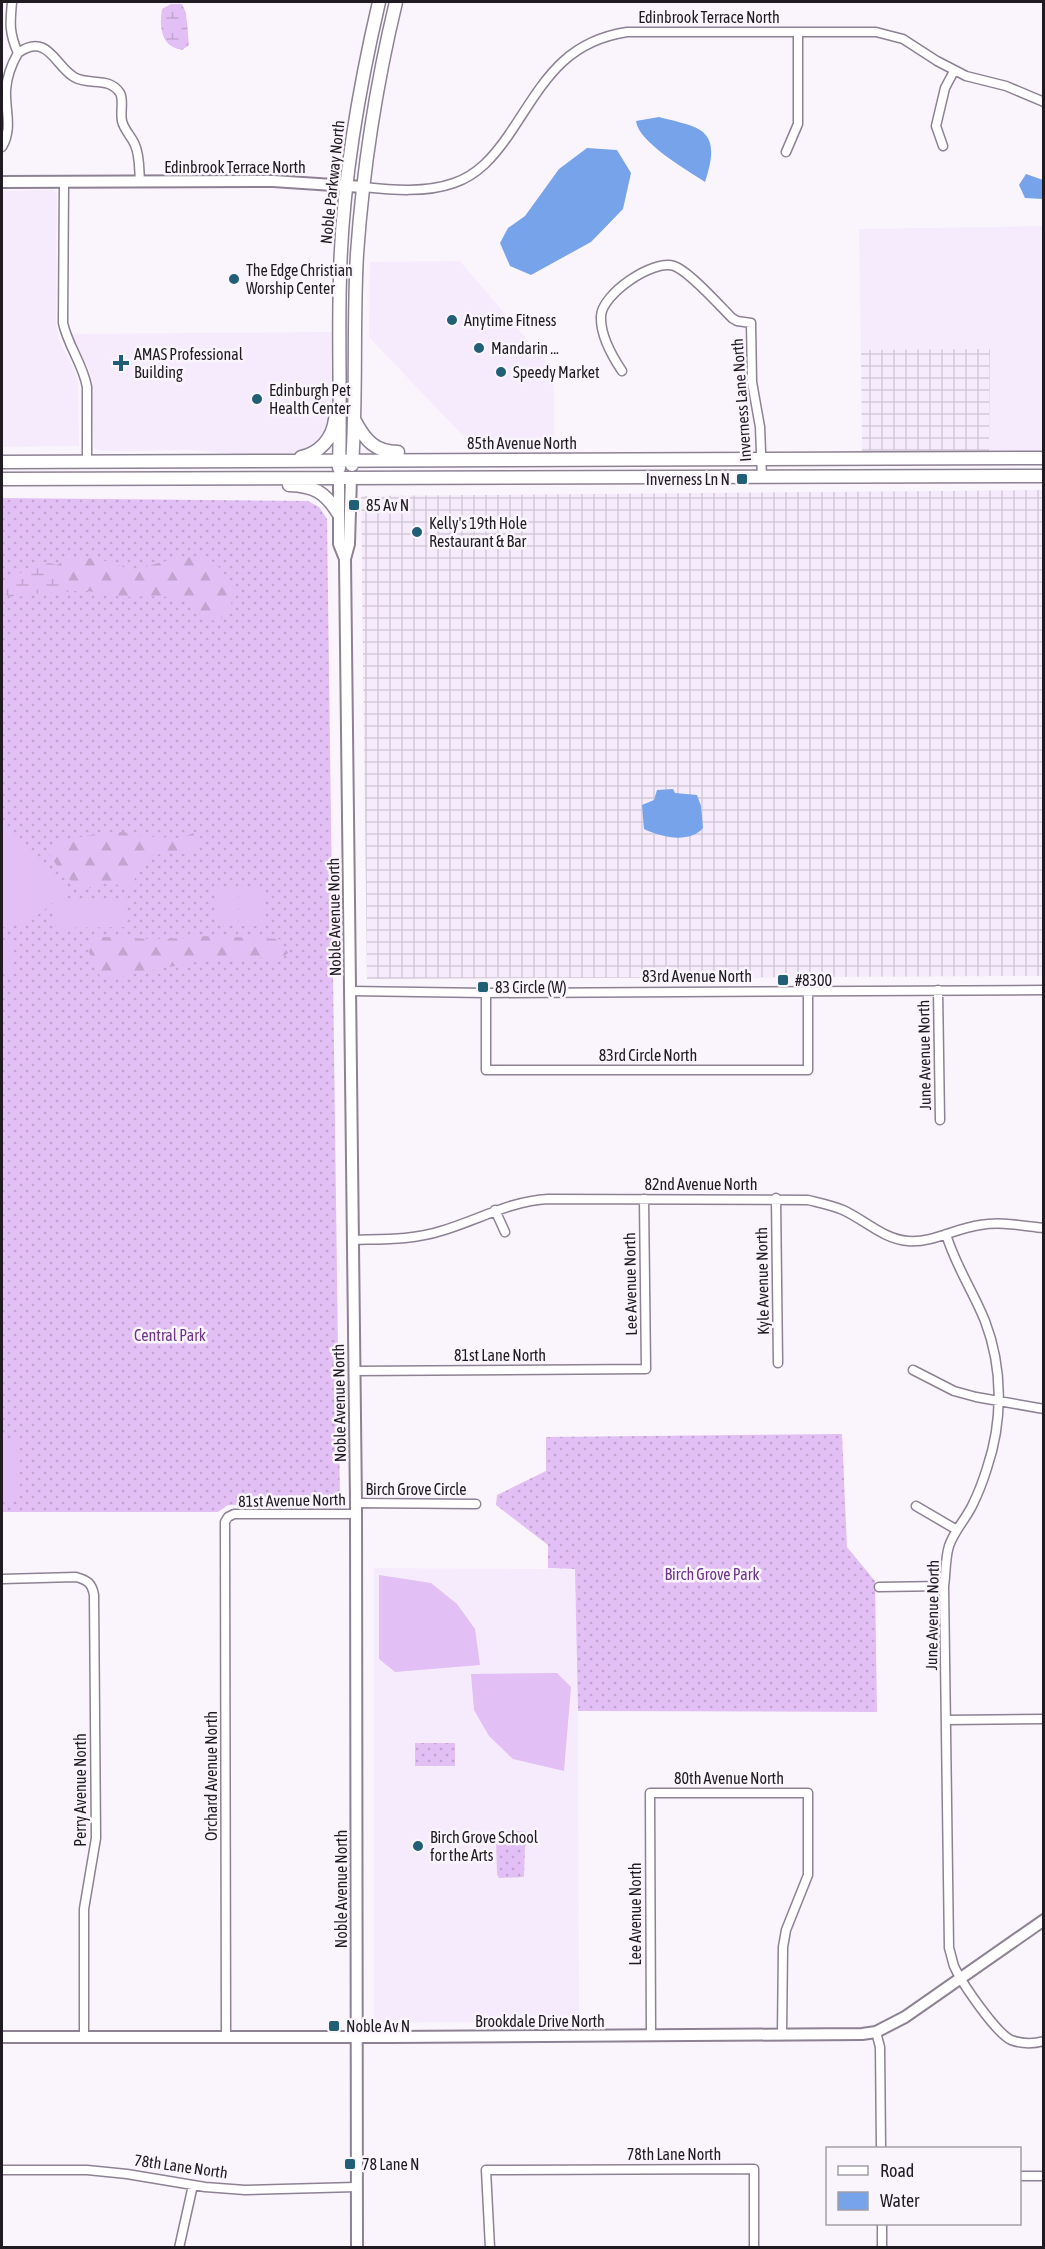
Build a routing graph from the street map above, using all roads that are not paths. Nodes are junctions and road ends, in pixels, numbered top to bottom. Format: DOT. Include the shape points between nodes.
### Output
graph roads {
  1 [pos="12,2"];
  2 [pos="379,2"];
  3 [pos="396,2"];
  4 [pos="798,33"];
  5 [pos="18,53"];
  6 [pos="954,71"];
  7 [pos="1044,102"];
  8 [pos="944,146"];
  9 [pos="2,147"];
  10 [pos="786,152"];
  11 [pos="2,182"];
  12 [pos="64,182"];
  13 [pos="140,182"];
  14 [pos="346,186"];
  15 [pos="363,188"];
  16 [pos="622,371"];
  17 [pos="340,374"];
  18 [pos="354,418"];
  19 [pos="1044,458"];
  20 [pos="761,459"];
  21 [pos="285,460"];
  22 [pos="346,460"];
  23 [pos="500,460"];
  24 [pos="87,461"];
  25 [pos="2,462"];
  26 [pos="1044,476"];
  27 [pos="345,477"];
  28 [pos="762,477"];
  29 [pos="185,478"];
  30 [pos="2,479"];
  31 [pos="338,513"];
  32 [pos="345,559"];
  33 [pos="808,990"];
  34 [pos="938,990"];
  35 [pos="1044,990"];
  36 [pos="350,991"];
  37 [pos="486,993"];
  38 [pos="940,1120"];
  39 [pos="776,1198"];
  40 [pos="644,1199"];
  41 [pos="495,1210"];
  42 [pos="1044,1228"];
  43 [pos="505,1232"];
  44 [pos="946,1234"];
  45 [pos="353,1240"];
  46 [pos="778,1363"];
  47 [pos="646,1369"];
  48 [pos="913,1370"];
  49 [pos="354,1371"];
  50 [pos="999,1401"];
  51 [pos="1044,1409"];
  52 [pos="476,1504"];
  53 [pos="916,1506"];
  54 [pos="356,1509"];
  55 [pos="228,1517"];
  56 [pos="957,1530"];
  57 [pos="2,1579"];
  58 [pos="944,1586"];
  59 [pos="879,1587"];
  60 [pos="1044,1719"];
  61 [pos="946,1720"];
  62 [pos="650,1793"];
  63 [pos="1044,1920"];
  64 [pos="961,1978"];
  65 [pos="876,2032"];
  66 [pos="651,2035"];
  67 [pos="782,2035"];
  68 [pos="2,2037"];
  69 [pos="84,2037"];
  70 [pos="226,2037"];
  71 [pos="356,2037"];
  72 [pos="1044,2041"];
  73 [pos="881,2147"];
  74 [pos="2,2170"];
  75 [pos="1021,2176"];
  76 [pos="1044,2176"];
  77 [pos="193,2185"];
  78 [pos="356,2187"];
  79 [pos="882,2225"];
  80 [pos="180,2247"];
  81 [pos="357,2247"];
  82 [pos="490,2247"];
  83 [pos="754,2247"];
  84 [pos="882,2247"];
  1 -- 5 [label="street" via="9,28"];
  2 -- 14 [label="main road, Noble Parkway North" via="360,89"];
  3 -- 15 [label="main road, Noble Parkway North" via="380,75"];
  4 -- 6 [label="street, Edinbrook Terrace North" via="888,34"];
  4 -- 10 [label="street, Edinbrook Terrace North" via="798,124"];
  4 -- 15 [label="street, Edinbrook Terrace North" via="609,35 576,50 563,61 497,151 470,176 431,188"];
  5 -- 9 [label="street" via="8,77 8,135"];
  5 -- 13 [label="street" via="31,47 45,49 75,78 105,82 118,91 122,96 122,122 137,148"];
  6 -- 7 [label="street, Edinbrook Terrace North"];
  6 -- 8 [label="street" via="945,88 936,126"];
  11 -- 12 [label="street, Edinbrook Terrace North"];
  12 -- 13 [label="street, Edinbrook Terrace North"];
  12 -- 24 [label="street" via="63,323 85,375"];
  13 -- 14 [label="street, Edinbrook Terrace North" via="273,181"];
  14 -- 15 [label="street, Edinbrook Terrace North"];
  14 -- 17 [label="main road, Noble Parkway North" via="340,278"];
  15 -- 18 [label="main road, Noble Parkway North" via="357,255"];
  16 -- 20 [label="street, Inverness Lane North" via="601,325 606,302 647,269 664,264 679,268 732,318 751,323 752,382"];
  17 -- 21 [label="main road" via="335,385 334,422 329,438 314,453"];
  17 -- 22 [label="main road, Noble Parkway North"];
  18 -- 22 [label="main road, Noble Parkway North"];
  18 -- 23 [label="main road" via="366,439 386,452 478,452"];
  19 -- 20 [label="main road, 85th Avenue North"];
  20 -- 23 [label="main road, 85th Avenue North"];
  20 -- 28 [label="street, Inverness Lane North"];
  21 -- 22 [label="main road, 85th Avenue North"];
  21 -- 24 [label="main road, 85th Avenue North"];
  22 -- 23 [label="main road, 85th Avenue North"];
  22 -- 27 [label="main road, Noble Parkway North"];
  24 -- 25 [label="main road, 85th Avenue North"];
  26 -- 28 [label="main road, 85th Avenue North"];
  27 -- 28 [label="main road, 85th Avenue North"];
  27 -- 29 [label="main road, 85th Avenue North"];
  27 -- 31 [label="street, Noble Avenue North"];
  27 -- 32 [label="street, Noble Avenue North" via="349,544"];
  29 -- 30 [label="main road, 85th Avenue North"];
  29 -- 31 [label="main road" via="198,485 309,487 325,494"];
  31 -- 32 [label="street, Noble Avenue North" via="339,544"];
  32 -- 36 [label="street, Noble Avenue North"];
  33 -- 34 [label="street, 83rd Avenue North"];
  33 -- 37 [label="street, 83rd Avenue North"];
  33 -- 37 [label="street, 83rd Circle North" via="808,1070 486,1070"];
  34 -- 35 [label="street, 83rd Avenue North"];
  34 -- 38 [label="street, June Avenue North"];
  36 -- 37 [label="street, 83rd Avenue North"];
  36 -- 45 [label="street, Noble Avenue North"];
  39 -- 40 [label="street, 82nd Avenue North"];
  39 -- 44 [label="street, 82nd Avenue North" via="826,1204 896,1239 910,1242"];
  39 -- 46 [label="street, Kyle Avenue North"];
  40 -- 41 [label="street, 82nd Avenue North" via="530,1200"];
  40 -- 47 [label="street, Lee Avenue North"];
  41 -- 43 [label="street"];
  41 -- 45 [label="street, 82nd Avenue North" via="438,1232"];
  42 -- 44 [label="street, 82nd Avenue North" via="980,1224"];
  44 -- 50 [label="street, June Avenue North" via="985,1322 993,1348"];
  45 -- 49 [label="street, Noble Avenue North"];
  47 -- 49 [label="street, 81st Lane North"];
  48 -- 50 [label="street" via="954,1391"];
  49 -- 54 [label="street, Noble Avenue North"];
  50 -- 51 [label="street"];
  50 -- 56 [label="street, June Avenue North" via="988,1466 971,1508"];
  52 -- 54 [label="street, Birch Grove Circle"];
  53 -- 56 [label="street"];
  54 -- 55 [label="street, 81st Avenue North"];
  54 -- 71 [label="street, Noble Avenue North"];
  55 -- 70 [label="street, Orchard Avenue North"];
  56 -- 58 [label="street, June Avenue North" via="949,1547"];
  57 -- 69 [label="street, Perry Avenue North" via="76,1577 93,1586 96,1838 84,1909"];
  58 -- 59 [label="street"];
  58 -- 61 [label="street, June Avenue North"];
  60 -- 61 [label="street"];
  61 -- 64 [label="street, June Avenue North" via="947,1930 951,1957"];
  62 -- 66 [label="street, Lee Avenue North"];
  62 -- 67 [label="street, 80th Avenue North" via="808,1793 808,1875 783,1947"];
  63 -- 64 [label="street, Brookdale Drive North"];
  64 -- 65 [label="street, Brookdale Drive North"];
  64 -- 72 [label="street, June Avenue North" via="1001,2033 1022,2043"];
  65 -- 67 [label="street, Brookdale Drive North"];
  65 -- 73 [label="street" via="880,2047"];
  66 -- 67 [label="street, Brookdale Drive North"];
  66 -- 71 [label="street, Brookdale Drive North"];
  68 -- 69 [label="street, Brookdale Drive North"];
  69 -- 70 [label="street, Brookdale Drive North"];
  70 -- 71 [label="street, Brookdale Drive North"];
  71 -- 78 [label="street, Noble Avenue North"];
  74 -- 77 [label="street, 78th Lane North" via="87,2170"];
  75 -- 76 [label="street"];
  77 -- 78 [label="street, 78th Lane North" via="245,2190"];
  77 -- 80 [label="street"];
  78 -- 81 [label="street, Noble Avenue North"];
  79 -- 84 [label="street"];
  82 -- 83 [label="street, 78th Lane North" via="486,2170 754,2169"];
}
